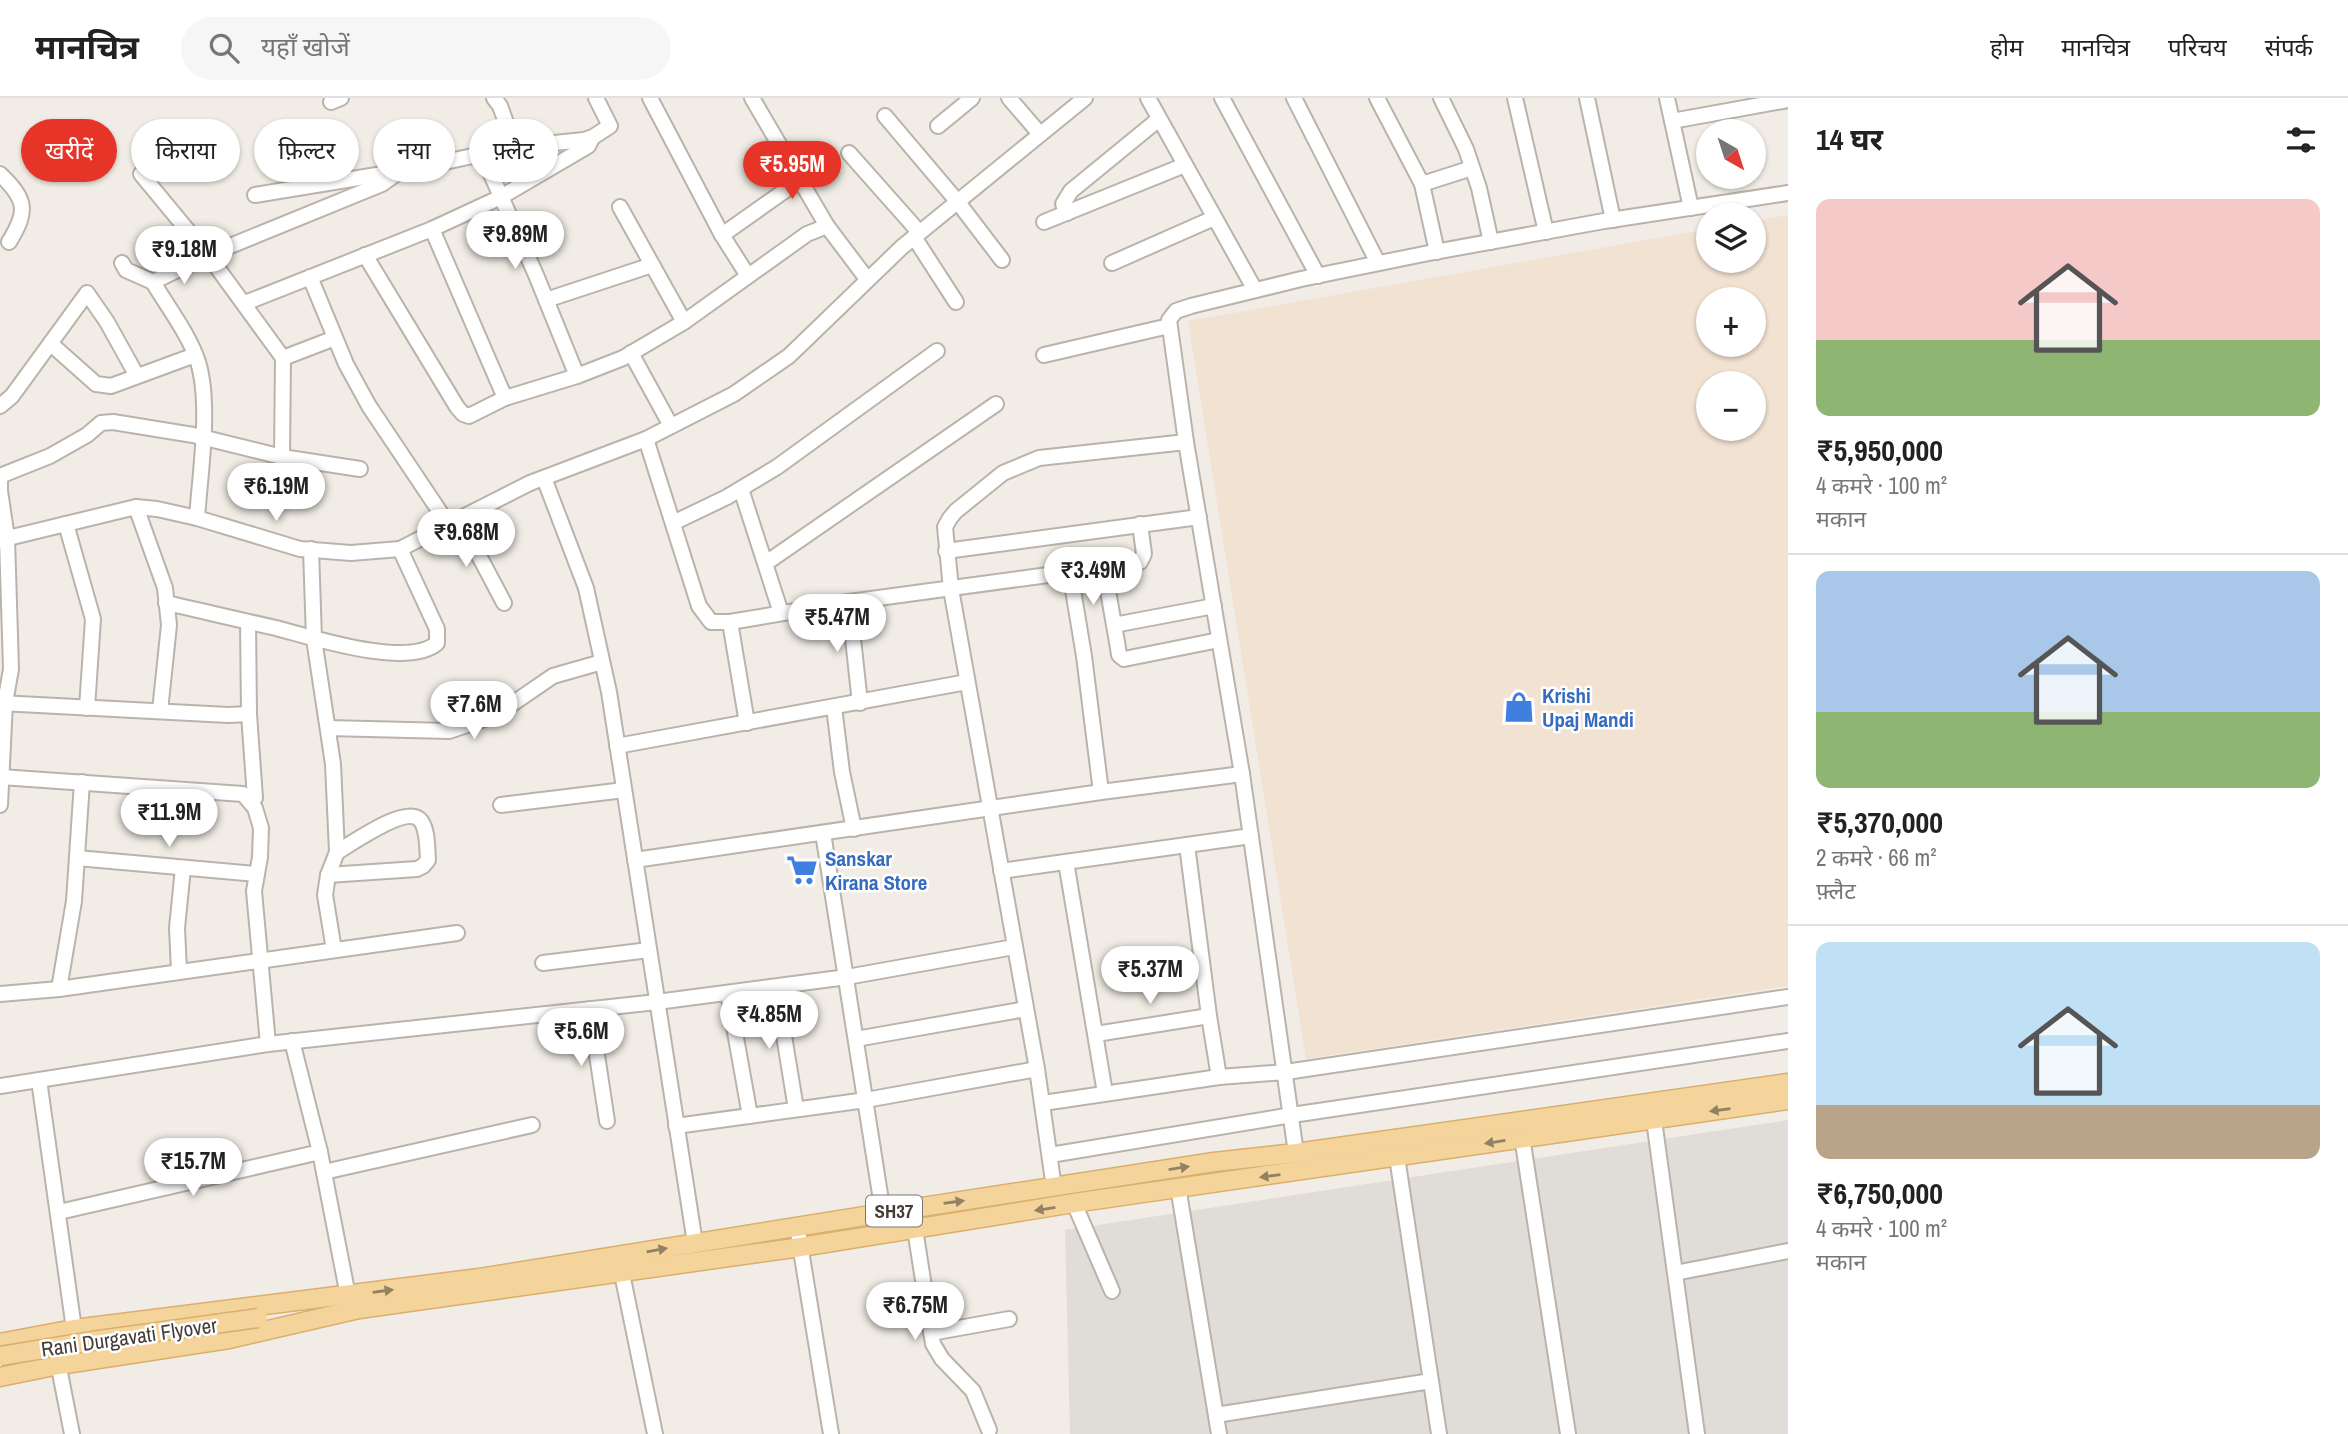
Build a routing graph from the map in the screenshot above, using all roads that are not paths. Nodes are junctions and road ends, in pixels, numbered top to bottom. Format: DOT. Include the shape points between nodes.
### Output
graph roads {
  1 [pos="495,98"];
  2 [pos="596,98"];
  3 [pos="650,98"];
  4 [pos="752,98"];
  5 [pos="972,98"];
  6 [pos="1009,98"];
  7 [pos="1085,98"];
  8 [pos="1148,98"];
  9 [pos="1222,98"];
  10 [pos="1294,98"];
  11 [pos="1377,98"];
  12 [pos="1441,98"];
  13 [pos="1516,98"];
  14 [pos="1587,98"];
  15 [pos="1667,98"];
  16 [pos="1788,100"];
  17 [pos="1749,102"];
  18 [pos="885,116"];
  19 [pos="505,119"];
  20 [pos="1159,119"];
  21 [pos="1672,121"];
  22 [pos="937,126"];
  23 [pos="1040,134"];
  24 [pos="593,137"];
  25 [pos="558,143"];
  26 [pos="849,153"];
  27 [pos="1185,166"];
  28 [pos="1472,168"];
  29 [pos="0,174"];
  30 [pos="373,175"];
  31 [pos="800,180"];
  32 [pos="148,182"];
  33 [pos="385,182"];
  34 [pos="494,182"];
  35 [pos="1422,184"];
  36 [pos="1788,193"];
  37 [pos="255,195"];
  38 [pos="501,197"];
  39 [pos="957,201"];
  40 [pos="620,207"];
  41 [pos="1691,208"];
  42 [pos="1067,213"];
  43 [pos="1214,218"];
  44 [pos="1613,220"];
  45 [pos="1044,222"];
  46 [pos="827,226"];
  47 [pos="432,229"];
  48 [pos="1546,232"];
  49 [pos="722,234"];
  50 [pos="916,234"];
  51 [pos="9,242"];
  52 [pos="1491,242"];
  53 [pos="1437,252"];
  54 [pos="208,255"];
  55 [pos="365,255"];
  56 [pos="1002,260"];
  57 [pos="122,263"];
  58 [pos="1112,263"];
  59 [pos="1378,263"];
  60 [pos="652,265"];
  61 [pos="748,276"];
  62 [pos="1318,276"];
  63 [pos="310,277"];
  64 [pos="867,279"];
  65 [pos="153,282"];
  66 [pos="1255,290"];
  67 [pos="546,300"];
  68 [pos="956,302"];
  69 [pos="245,303"];
  70 [pos="684,322"];
  71 [pos="1169,326"];
  72 [pos="335,338"];
  73 [pos="51,344"];
  74 [pos="937,351"];
  75 [pos="631,353"];
  76 [pos="195,355"];
  77 [pos="1044,355"];
  78 [pos="283,358"];
  79 [pos="137,376"];
  80 [pos="577,376"];
  81 [pos="505,398"];
  82 [pos="996,404"];
  83 [pos="0,406"];
  84 [pos="671,426"];
  85 [pos="203,438"];
  86 [pos="646,439"];
  87 [pos="1186,442"];
  88 [pos="282,457"];
  89 [pos="360,469"];
  90 [pos="544,478"];
  91 [pos="741,489"];
  92 [pos="136,508"];
  93 [pos="1199,517"];
  94 [pos="197,518"];
  95 [pos="453,521"];
  96 [pos="673,523"];
  97 [pos="66,524"];
  98 [pos="1140,524"];
  99 [pos="4,539"];
  100 [pos="400,549"];
  101 [pos="311,550"];
  102 [pos="946,551"];
  103 [pos="766,563"];
  104 [pos="1104,568"];
  105 [pos="1070,572"];
  106 [pos="951,589"];
  107 [pos="849,602"];
  108 [pos="166,603"];
  109 [pos="504,603"];
  110 [pos="1214,606"];
  111 [pos="781,614"];
  112 [pos="248,622"];
  113 [pos="730,622"];
  114 [pos="1114,625"];
  115 [pos="314,639"];
  116 [pos="1219,640"];
  117 [pos="602,662"];
  118 [pos="967,682"];
  119 [pos="2,703"];
  120 [pos="860,703"];
  121 [pos="834,707"];
  122 [pos="87,708"];
  123 [pos="160,711"];
  124 [pos="249,714"];
  125 [pos="747,723"];
  126 [pos="328,728"];
  127 [pos="617,746"];
  128 [pos="1242,774"];
  129 [pos="1,777"];
  130 [pos="82,782"];
  131 [pos="624,790"];
  132 [pos="1101,792"];
  133 [pos="255,798"];
  134 [pos="0,805"];
  135 [pos="501,805"];
  136 [pos="989,808"];
  137 [pos="854,829"];
  138 [pos="823,834"];
  139 [pos="1251,836"];
  140 [pos="1187,845"];
  141 [pos="337,852"];
  142 [pos="77,858"];
  143 [pos="635,860"];
  144 [pos="1066,862"];
  145 [pos="183,868"];
  146 [pos="1001,871"];
  147 [pos="257,874"];
  148 [pos="328,875"];
  149 [pos="457,933"];
  150 [pos="1014,947"];
  151 [pos="334,950"];
  152 [pos="649,950"];
  153 [pos="260,960"];
  154 [pos="543,963"];
  155 [pos="179,971"];
  156 [pos="846,977"];
  157 [pos="776,987"];
  158 [pos="59,989"];
  159 [pos="728,993"];
  160 [pos="0,994"];
  161 [pos="1788,997"];
  162 [pos="657,1002"];
  163 [pos="590,1009"];
  164 [pos="1026,1009"];
  165 [pos="1209,1016"];
  166 [pos="1096,1034"];
  167 [pos="856,1039"];
  168 [pos="292,1041"];
  169 [pos="1788,1041"];
  170 [pos="268,1044"];
  171 [pos="1037,1069"];
  172 [pos="1286,1072"];
  173 [pos="1219,1077"];
  174 [pos="38,1080"];
  175 [pos="1788,1083"];
  176 [pos="0,1086"];
  177 [pos="1105,1093"];
  178 [pos="866,1100"];
  179 [pos="1788,1100"];
  180 [pos="1042,1103"];
  181 [pos="796,1110"];
  182 [pos="1292,1115"];
  183 [pos="750,1116"];
  184 [pos="1654,1119"];
  185 [pos="607,1121"];
  186 [pos="532,1125"];
  187 [pos="676,1126"];
  188 [pos="1522,1137"];
  189 [pos="320,1152"];
  190 [pos="1296,1153"];
  191 [pos="1050,1155"];
  192 [pos="1397,1157"];
  193 [pos="324,1172"];
  194 [pos="1178,1187"];
  195 [pos="1054,1188"];
  196 [pos="1074,1203"];
  197 [pos="59,1212"];
  198 [pos="883,1213"];
  199 [pos="797,1226"];
  200 [pos="915,1229"];
  201 [pos="695,1243"];
  202 [pos="801,1247"];
  203 [pos="1788,1251"];
  204 [pos="620,1264"];
  205 [pos="1675,1273"];
  206 [pos="1112,1291"];
  207 [pos="348,1296"];
  208 [pos="293,1302"];
  209 [pos="258,1318"];
  210 [pos="1009,1319"];
  211 [pos="290,1325"];
  212 [pos="74,1329"];
  213 [pos="52,1332"];
  214 [pos="932,1333"];
  215 [pos="0,1343"];
  216 [pos="0,1356"];
  217 [pos="59,1364"];
  218 [pos="0,1377"];
  219 [pos="1431,1381"];
  220 [pos="1216,1415"];
  221 [pos="989,1430"];
  222 [pos="72,1434"];
  223 [pos="655,1434"];
  224 [pos="831,1434"];
  225 [pos="1219,1434"];
  226 [pos="1440,1434"];
  227 [pos="1568,1434"];
  228 [pos="1698,1434"];
  1 -- 19 [label="street"];
  2 -- 24 [label="street" via="610,126"];
  3 -- 49 [label="street"];
  4 -- 31 [label="street"];
  5 -- 22 [label="street"];
  6 -- 23 [label="street"];
  7 -- 23 [label="street"];
  8 -- 20 [label="street"];
  9 -- 62 [label="street"];
  10 -- 59 [label="street"];
  11 -- 35 [label="street"];
  12 -- 28 [label="street"];
  13 -- 48 [label="street"];
  14 -- 44 [label="street"];
  15 -- 21 [label="street"];
  16 -- 17 [label="street"];
  17 -- 21 [label="street"];
  18 -- 39 [label="street"];
  20 -- 27 [label="street"];
  20 -- 42 [label="street" via="1071,191 1063,204"];
  21 -- 41 [label="street"];
  23 -- 39 [label="street"];
  24 -- 25 [label="street"];
  24 -- 38 [label="street" via="588,146"];
  26 -- 50 [label="street"];
  27 -- 42 [label="street"];
  27 -- 43 [label="street"];
  28 -- 35 [label="street"];
  28 -- 52 [label="street"];
  29 -- 51 [label="street" via="23,206 22,222"];
  30 -- 37 [label="street"];
  31 -- 46 [label="street"];
  31 -- 49 [label="street"];
  32 -- 54 [label="street"];
  33 -- 54 [label="street"];
  34 -- 38 [label="street"];
  35 -- 53 [label="street"];
  36 -- 41 [label="street"];
  38 -- 47 [label="street"];
  38 -- 67 [label="street"];
  39 -- 50 [label="street"];
  39 -- 56 [label="street"];
  40 -- 60 [label="street"];
  41 -- 44 [label="street"];
  42 -- 45 [label="street"];
  43 -- 58 [label="street"];
  43 -- 66 [label="street"];
  44 -- 48 [label="street"];
  46 -- 61 [label="street" via="807,234"];
  46 -- 64 [label="street"];
  47 -- 55 [label="street"];
  47 -- 81 [label="street"];
  48 -- 52 [label="street"];
  49 -- 61 [label="street"];
  50 -- 64 [label="street"];
  50 -- 68 [label="street"];
  52 -- 53 [label="street"];
  53 -- 59 [label="street"];
  54 -- 65 [label="street"];
  54 -- 69 [label="street"];
  55 -- 63 [label="street"];
  55 -- 81 [label="street" via="463,414 476,414"];
  57 -- 65 [label="street" via="126,270"];
  59 -- 62 [label="street"];
  60 -- 67 [label="street"];
  60 -- 70 [label="street"];
  61 -- 70 [label="street"];
  62 -- 66 [label="street"];
  63 -- 69 [label="street"];
  63 -- 72 [label="street"];
  64 -- 84 [label="street" via="789,356 734,394"];
  65 -- 76 [label="street"];
  66 -- 71 [label="street" via="1176,311"];
  67 -- 80 [label="street"];
  69 -- 78 [label="street"];
  70 -- 75 [label="street"];
  71 -- 77 [label="street"];
  71 -- 87 [label="street"];
  72 -- 78 [label="street"];
  72 -- 95 [label="street" via="369,406"];
  73 -- 79 [label="street" via="96,384 111,386"];
  73 -- 79 [label="street" via="87,293"];
  73 -- 83 [label="street"];
  74 -- 91 [label="street"];
  75 -- 80 [label="street"];
  75 -- 84 [label="street"];
  76 -- 79 [label="street"];
  76 -- 85 [label="street" via="202,383"];
  78 -- 88 [label="street"];
  80 -- 81 [label="street"];
  82 -- 103 [label="street"];
  84 -- 86 [label="street"];
  85 -- 88 [label="street"];
  85 -- 94 [label="street"];
  85 -- 99 [label="street" via="101,423 50,456 0,476"];
  86 -- 90 [label="street"];
  86 -- 96 [label="street"];
  87 -- 93 [label="street"];
  87 -- 102 [label="street" via="1039,458 1017,465 956,511 945,527"];
  88 -- 89 [label="street"];
  90 -- 95 [label="street"];
  90 -- 117 [label="street" via="586,588"];
  91 -- 96 [label="street"];
  91 -- 103 [label="street"];
  92 -- 94 [label="street"];
  92 -- 97 [label="street"];
  92 -- 108 [label="street"];
  93 -- 98 [label="street"];
  93 -- 110 [label="street"];
  94 -- 101 [label="street"];
  95 -- 100 [label="street"];
  95 -- 109 [label="street"];
  96 -- 113 [label="street" via="699,606 711,622"];
  97 -- 99 [label="street"];
  97 -- 122 [label="street" via="93,619"];
  98 -- 102 [label="street"];
  98 -- 104 [label="street" via="1144,554 1140,562"];
  99 -- 119 [label="street" via="11,669"];
  100 -- 101 [label="street"];
  100 -- 115 [label="street" via="437,629 437,643 426,649 392,652"];
  101 -- 115 [label="street"];
  102 -- 106 [label="street"];
  103 -- 111 [label="street"];
  104 -- 105 [label="street"];
  104 -- 114 [label="street"];
  105 -- 106 [label="street"];
  105 -- 132 [label="street"];
  106 -- 107 [label="street"];
  106 -- 118 [label="street"];
  107 -- 111 [label="street"];
  107 -- 120 [label="street"];
  108 -- 112 [label="street"];
  108 -- 123 [label="street" via="169,625"];
  110 -- 114 [label="street"];
  110 -- 116 [label="street"];
  111 -- 113 [label="street"];
  112 -- 115 [label="street"];
  112 -- 124 [label="street"];
  113 -- 125 [label="street"];
  114 -- 116 [label="street" via="1124,659"];
  115 -- 126 [label="street"];
  116 -- 128 [label="street"];
  117 -- 126 [label="street" via="553,676 496,715 449,731"];
  117 -- 127 [label="street"];
  118 -- 120 [label="street"];
  118 -- 136 [label="street"];
  119 -- 122 [label="street"];
  119 -- 129 [label="street"];
  120 -- 121 [label="street"];
  121 -- 125 [label="street"];
  121 -- 137 [label="street"];
  122 -- 123 [label="street"];
  123 -- 124 [label="street"];
  124 -- 133 [label="street"];
  125 -- 127 [label="street"];
  126 -- 141 [label="street"];
  127 -- 131 [label="street"];
  128 -- 132 [label="street"];
  128 -- 139 [label="street"];
  129 -- 130 [label="street"];
  129 -- 134 [label="street"];
  130 -- 142 [label="street"];
  130 -- 147 [label="street" via="243,794 255,808 261,828"];
  131 -- 135 [label="street"];
  131 -- 143 [label="street"];
  132 -- 136 [label="street"];
  136 -- 137 [label="street"];
  136 -- 146 [label="street"];
  137 -- 138 [label="street"];
  138 -- 143 [label="street"];
  138 -- 156 [label="street"];
  139 -- 140 [label="street"];
  139 -- 172 [label="street"];
  140 -- 144 [label="street"];
  140 -- 165 [label="street"];
  141 -- 148 [label="street"];
  141 -- 148 [label="street" via="402,816 413,816 425,830 428,860 417,869"];
  142 -- 145 [label="street"];
  142 -- 158 [label="street"];
  143 -- 152 [label="street"];
  144 -- 146 [label="street"];
  144 -- 166 [label="street"];
  145 -- 147 [label="street"];
  145 -- 155 [label="street" via="177,928"];
  146 -- 150 [label="street"];
  147 -- 153 [label="street" via="254,891"];
  148 -- 151 [label="street" via="325,895"];
  149 -- 151 [label="street"];
  150 -- 156 [label="street"];
  150 -- 164 [label="street"];
  151 -- 153 [label="street"];
  152 -- 154 [label="street"];
  152 -- 162 [label="street"];
  153 -- 155 [label="street"];
  153 -- 170 [label="street"];
  155 -- 158 [label="street"];
  156 -- 157 [label="street"];
  156 -- 167 [label="street"];
  157 -- 159 [label="street"];
  157 -- 181 [label="street"];
  158 -- 160 [label="street"];
  159 -- 162 [label="street"];
  159 -- 183 [label="street"];
  161 -- 172 [label="street"];
  162 -- 163 [label="street"];
  162 -- 187 [label="street"];
  163 -- 168 [label="street"];
  163 -- 185 [label="street"];
  164 -- 167 [label="street"];
  164 -- 171 [label="street"];
  165 -- 166 [label="street"];
  165 -- 173 [label="street"];
  166 -- 177 [label="street"];
  167 -- 178 [label="street"];
  168 -- 170 [label="street"];
  168 -- 189 [label="street"];
  169 -- 182 [label="street"];
  170 -- 174 [label="street"];
  171 -- 178 [label="street"];
  171 -- 180 [label="street"];
  172 -- 173 [label="street"];
  172 -- 182 [label="street"];
  173 -- 177 [label="street"];
  174 -- 176 [label="street"];
  174 -- 197 [label="street"];
  175 -- 190 [label="main road, SH37"];
  177 -- 180 [label="street"];
  178 -- 181 [label="street"];
  178 -- 198 [label="street"];
  179 -- 184 [label="main road, one-way"];
  180 -- 191 [label="street"];
  181 -- 183 [label="street"];
  182 -- 190 [label="street"];
  182 -- 191 [label="street"];
  183 -- 187 [label="street"];
  184 -- 188 [label="main road"];
  184 -- 205 [label="street"];
  186 -- 193 [label="street"];
  187 -- 201 [label="street"];
  188 -- 192 [label="main road, one-way"];
  188 -- 227 [label="street"];
  189 -- 193 [label="street"];
  189 -- 197 [label="street"];
  195 -- 190 [label="main road, SH37, one-way"];
  191 -- 195 [label="street"];
  192 -- 194 [label="main road, one-way"];
  192 -- 219 [label="street"];
  193 -- 207 [label="street"];
  194 -- 196 [label="main road"];
  194 -- 220 [label="street"];
  198 -- 195 [label="main road, SH37, one-way"];
  196 -- 200 [label="main road, one-way"];
  196 -- 206 [label="street"];
  197 -- 212 [label="street"];
  198 -- 199 [label="main road, SH37"];
  199 -- 201 [label="main road, SH37"];
  199 -- 202 [label="street"];
  200 -- 202 [label="main road"];
  200 -- 214 [label="street"];
  204 -- 201 [label="main road, SH37, one-way"];
  202 -- 204 [label="main road"];
  202 -- 224 [label="street"];
  203 -- 205 [label="street"];
  207 -- 204 [label="main road, SH37, one-way"];
  204 -- 211 [label="main road" via="494,1292 359,1309"];
  204 -- 223 [label="street"];
  205 -- 228 [label="street"];
  207 -- 208 [label="main road, SH37"];
  208 -- 209 [label="main road, Rani Durgavati Flyover"];
  208 -- 212 [label="main road, SH37"];
  209 -- 211 [label="main road, Rani Durgavati Flyover"];
  209 -- 216 [label="main road, Rani Durgavati Flyover, bridge"];
  210 -- 214 [label="street"];
  211 -- 217 [label="main road" via="229,1339"];
  212 -- 213 [label="main road, SH37"];
  213 -- 215 [label="main road, SH37"];
  213 -- 217 [label="street"];
  214 -- 221 [label="street" via="937,1353 973,1391"];
  217 -- 218 [label="main road"];
  217 -- 222 [label="street"];
  219 -- 220 [label="street"];
  219 -- 226 [label="street"];
  220 -- 225 [label="street"];
}
